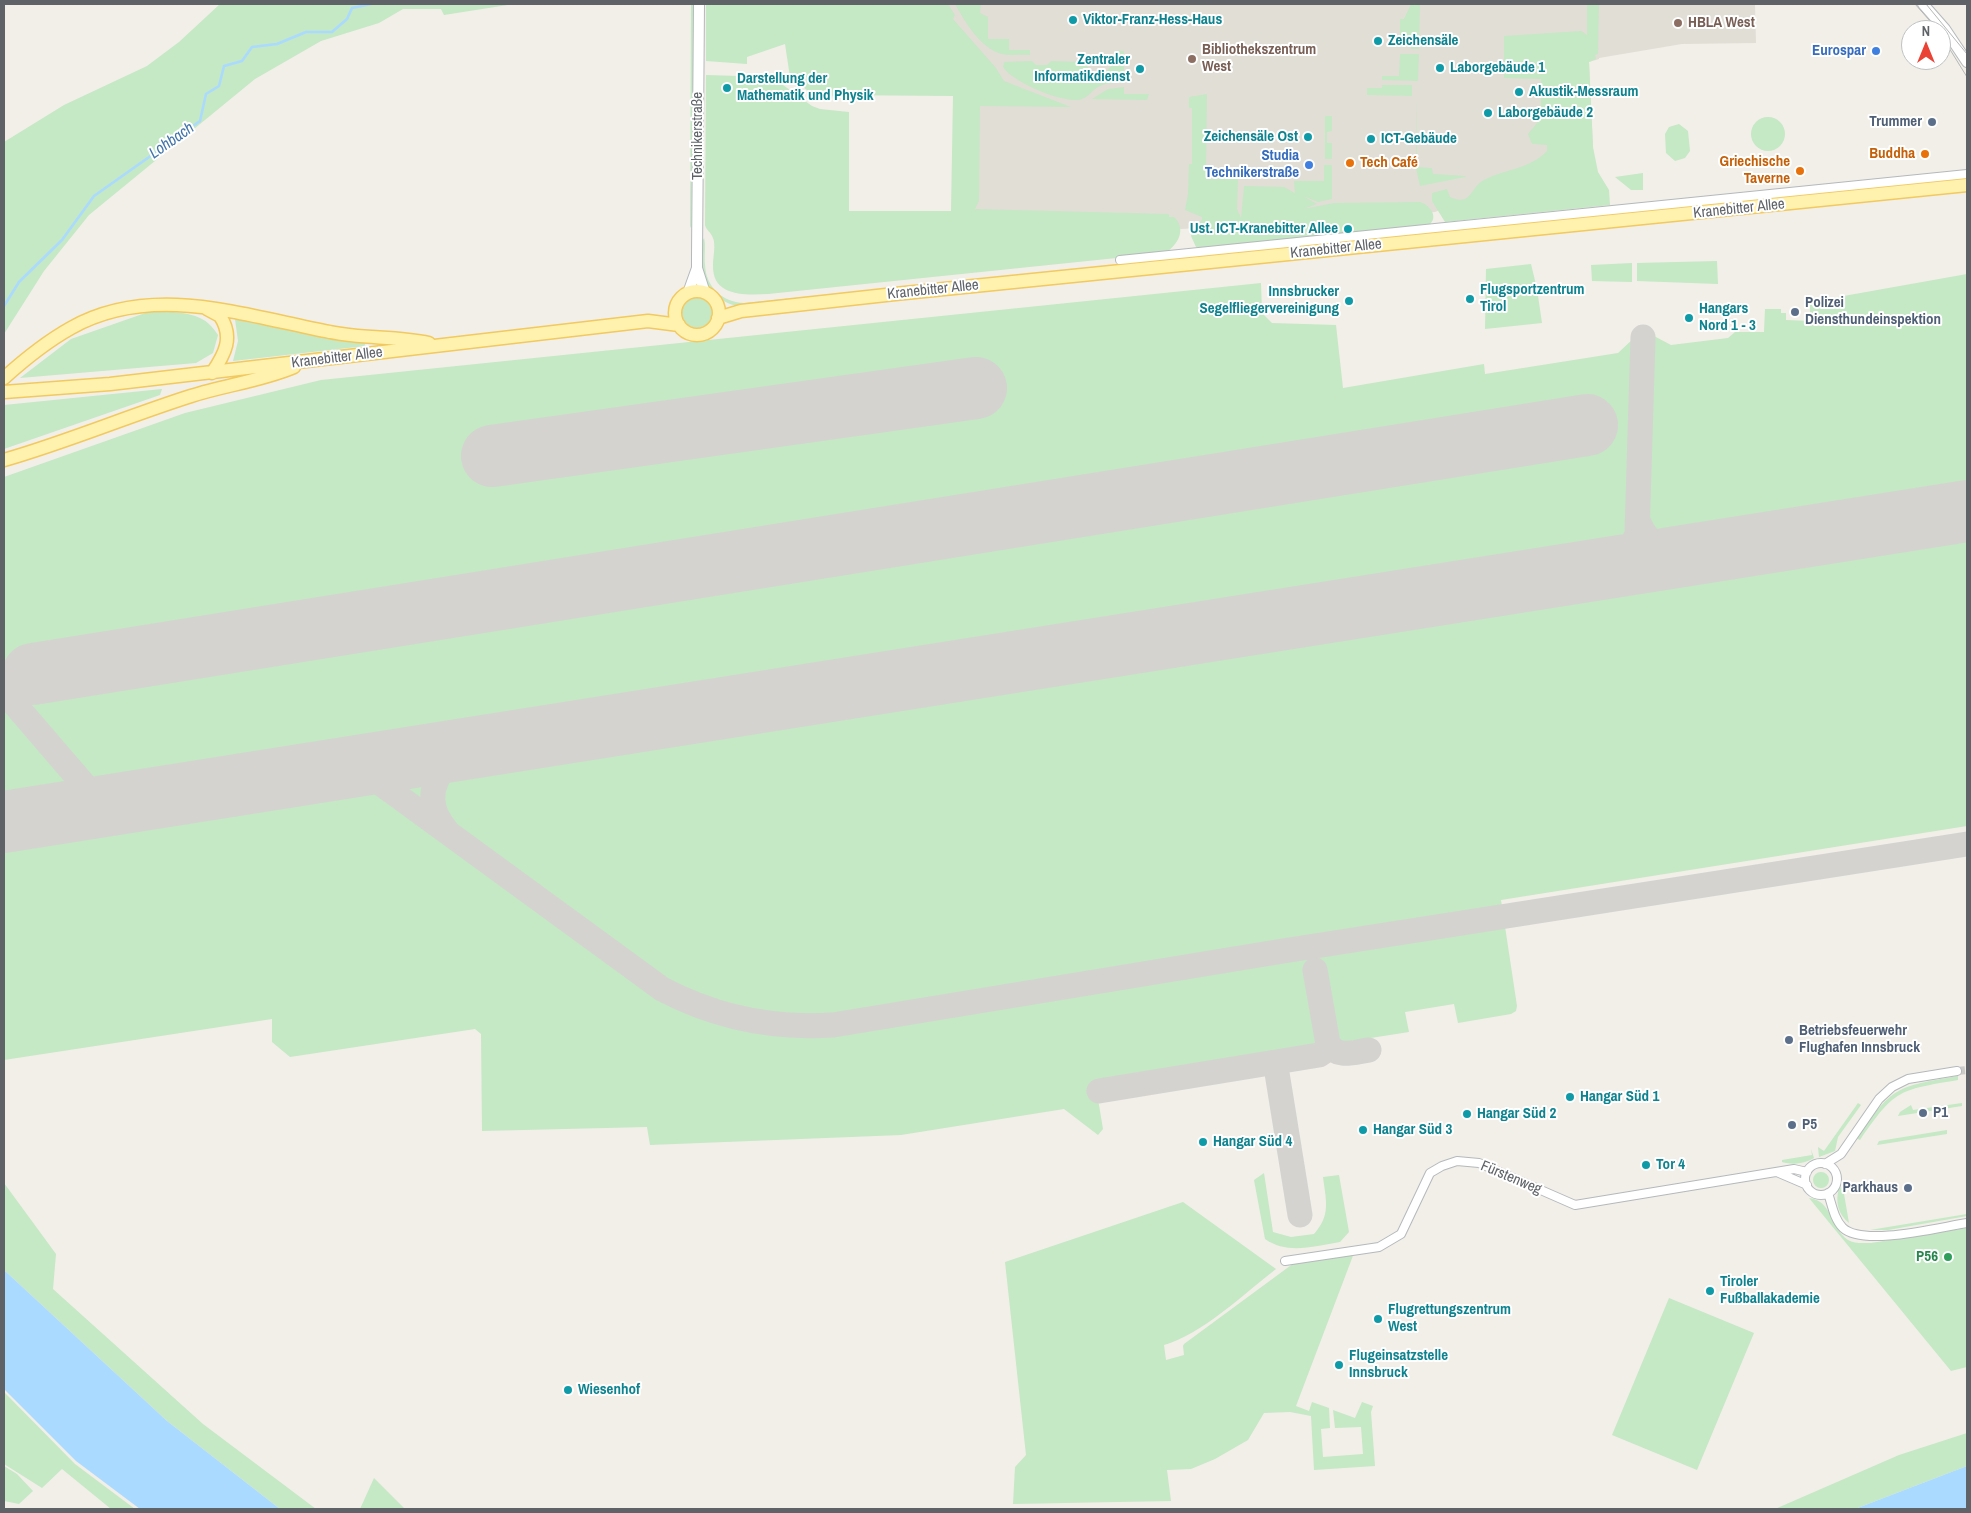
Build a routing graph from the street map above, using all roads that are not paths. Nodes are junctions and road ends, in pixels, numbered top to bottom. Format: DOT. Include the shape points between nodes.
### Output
graph roads {
  1 [pos="699,4"];
  2 [pos="1923,4"];
  3 [pos="1967,62"];
  4 [pos="1967,174"];
  5 [pos="1967,185"];
  6 [pos="1932,190"];
  7 [pos="1967,193"];
  8 [pos="1120,260"];
  9 [pos="697,268"];
  10 [pos="705,292"];
  11 [pos="688,293"];
  12 [pos="717,304"];
  13 [pos="202,307"];
  14 [pos="676,307"];
  15 [pos="741,311"];
  16 [pos="718,318"];
  17 [pos="648,321"];
  18 [pos="679,324"];
  19 [pos="438,345"];
  20 [pos="306,362"];
  21 [pos="212,372"];
  22 [pos="4,378"];
  23 [pos="4,392"];
  24 [pos="4,460"];
  25 [pos="1957,1071"];
  26 [pos="1825,1164"];
  27 [pos="1807,1172"];
  28 [pos="1779,1173"];
  29 [pos="1807,1185"];
  30 [pos="1828,1193"];
  31 [pos="1967,1223"];
  32 [pos="1285,1261"];
  1 -- 9 [label="street, Technikerstraße"];
  2 -- 3 [label="street"];
  4 -- 8 [label="street, Kranebitter Allee"];
  5 -- 6 [label="main road, Kranebitter Allee"];
  6 -- 7 [label="main road, Kranebitter Allee"];
  6 -- 15 [label="main road, Kranebitter Allee"];
  9 -- 10 [label="street, Technikerstraße"];
  9 -- 11 [label="street, Technikerstraße"];
  10 -- 11 [label="main road"];
  10 -- 12 [label="main road"];
  11 -- 14 [label="main road"];
  12 -- 15 [label="main road, Kranebitter Allee"];
  12 -- 16 [label="main road"];
  13 -- 19 [label="main road" via="231,310 333,333 410,339"];
  13 -- 21 [label="main road" via="220,316 227,333 225,352"];
  13 -- 22 [label="main road" via="151,304 104,313 46,342"];
  14 -- 17 [label="main road, Kranebitter Allee"];
  14 -- 18 [label="main road"];
  15 -- 16 [label="main road, Kranebitter Allee"];
  16 -- 18 [label="main road" via="714,326 703,333 689,333"];
  17 -- 18 [label="main road, Kranebitter Allee"];
  17 -- 19 [label="main road, Kranebitter Allee"];
  19 -- 20 [label="main road, Kranebitter Allee"];
  20 -- 21 [label="main road, Kranebitter Allee"];
  20 -- 24 [label="main road" via="273,376 194,395"];
  21 -- 23 [label="main road, Kranebitter Allee"];
  25 -- 26 [label="street" via="1908,1079 1892,1087 1879,1098 1841,1154"];
  26 -- 27 [label="street" via="1814,1165"];
  26 -- 30 [label="street" via="1833,1168 1837,1176 1835,1186"];
  27 -- 28 [label="street, Fürstenweg"];
  27 -- 29 [label="street"];
  28 -- 29 [label="street"];
  28 -- 32 [label="street, Fürstenweg" via="1575,1206 1479,1163 1457,1161 1430,1174 1404,1230 1388,1244"];
  29 -- 30 [label="street" via="1818,1194"];
  30 -- 31 [label="street" via="1839,1223 1853,1234 1876,1236"];
}
